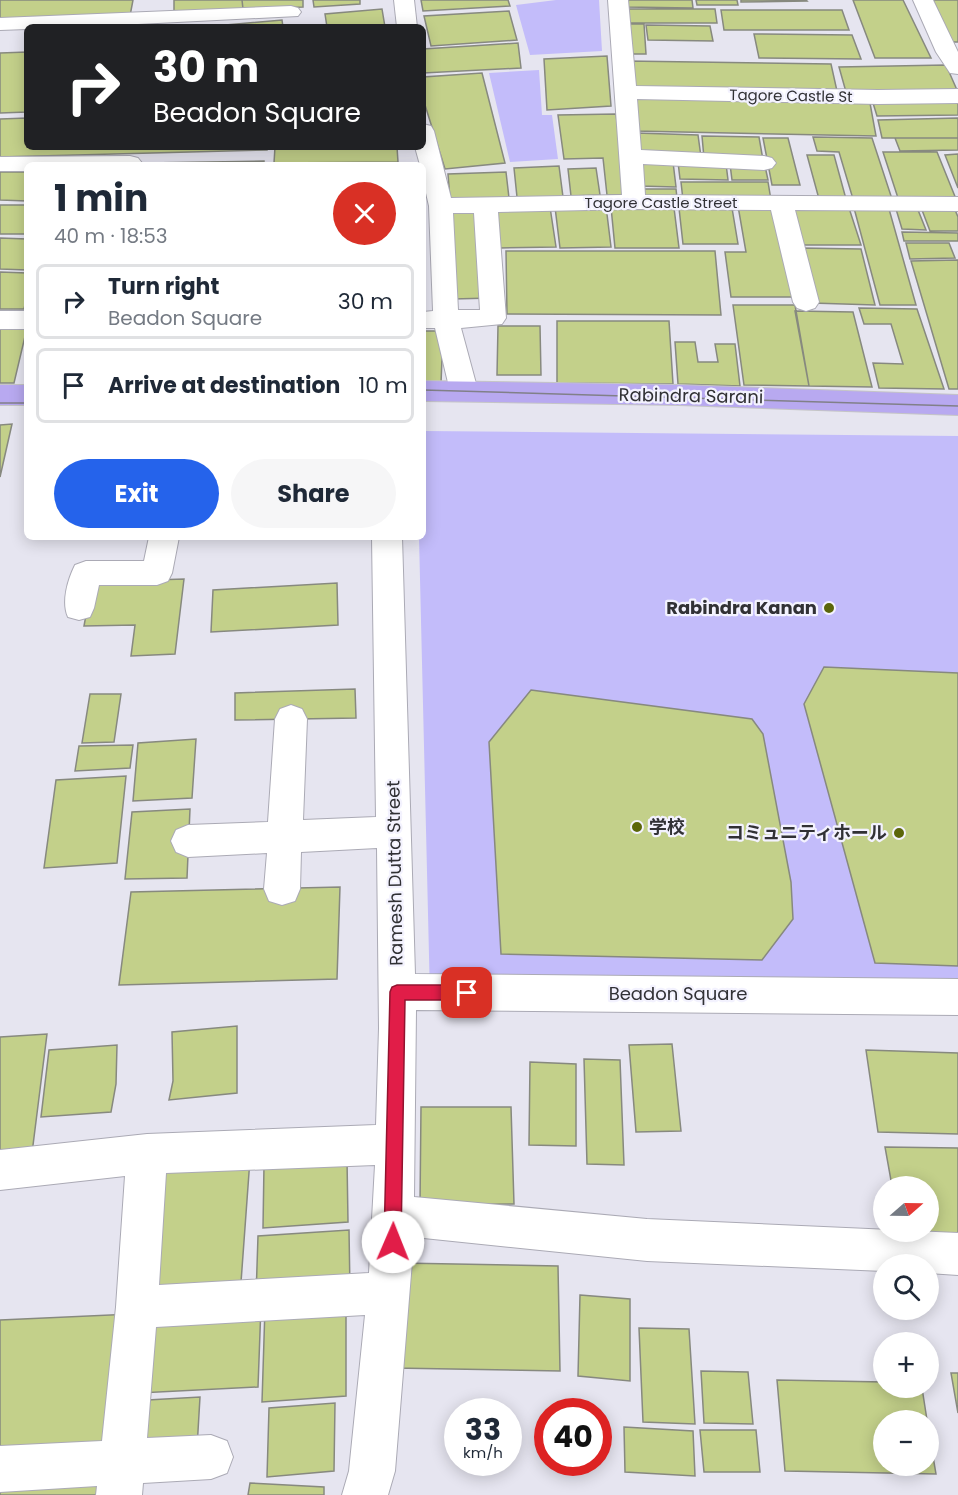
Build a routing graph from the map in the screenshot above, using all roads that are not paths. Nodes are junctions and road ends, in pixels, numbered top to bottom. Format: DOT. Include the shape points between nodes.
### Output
graph roads {
  1 [pos="404,0"];
  2 [pos="618,0"];
  3 [pos="923,0"];
  4 [pos="156,9"];
  5 [pos="291,12"];
  6 [pos="0,24"];
  7 [pos="407,24"];
  8 [pos="954,57"];
  9 [pos="624,92"];
  10 [pos="958,96"];
  11 [pos="426,144"];
  12 [pos="631,156"];
  13 [pos="764,163"];
  14 [pos="0,164"];
  15 [pos="24,164"];
  16 [pos="634,202"];
  17 [pos="781,202"];
  18 [pos="958,204"];
  19 [pos="486,205"];
  20 [pos="441,206"];
  21 [pos="806,302"];
  22 [pos="0,320"];
  23 [pos="24,320"];
  24 [pos="434,320"];
  25 [pos="426,391"];
  26 [pos="464,391"];
  27 [pos="0,394"];
  28 [pos="24,394"];
  29 [pos="958,405"];
  30 [pos="163,540"];
  31 [pos="387,540"];
  32 [pos="79,608"];
  33 [pos="291,719"];
  34 [pos="394,832"];
  35 [pos="285,837"];
  36 [pos="188,841"];
  37 [pos="282,889"];
  38 [pos="397,992"];
  39 [pos="958,997"];
  40 [pos="394,1144"];
  41 [pos="147,1154"];
  42 [pos="0,1170"];
  43 [pos="393,1215"];
  44 [pos="958,1254"];
  45 [pos="388,1293"];
  46 [pos="137,1307"];
  47 [pos="212,1457"];
  48 [pos="0,1469"];
  49 [pos="121,1479"];
  50 [pos="365,1495"];
  1 -- 7 [label="street"];
  2 -- 9 [label="street"];
  3 -- 8 [label="street"];
  4 -- 5 [label="street"];
  4 -- 6 [label="street"];
  9 -- 10 [label="street, Tagore Castle St"];
  9 -- 12 [label="street"];
  11 -- 20 [label="street"];
  12 -- 13 [label="street"];
  12 -- 16 [label="street"];
  14 -- 15 [label="street"];
  16 -- 17 [label="street, Tagore Castle Street"];
  16 -- 19 [label="street, Tagore Castle Street"];
  17 -- 18 [label="street, Tagore Castle Street"];
  17 -- 21 [label="street"];
  19 -- 20 [label="street, Tagore Castle Street"];
  19 -- 24 [label="street" via="493,318"];
  20 -- 24 [label="street"];
  22 -- 23 [label="street"];
  24 -- 26 [label="street"];
  25 -- 26 [label="main road, Rabindra Sarani"];
  26 -- 29 [label="main road, Rabindra Sarani"];
  27 -- 28 [label="main road"];
  30 -- 32 [label="street" via="157,573 86,573"];
  31 -- 34 [label="street, Ramesh Dutta Street"];
  33 -- 35 [label="street"];
  34 -- 35 [label="street"];
  34 -- 38 [label="street, Ramesh Dutta Street"];
  35 -- 36 [label="street"];
  35 -- 37 [label="street"];
  38 -- 39 [label="street, Beadon Square"];
  38 -- 40 [label="street, Ramesh Dutta Street"];
  40 -- 41 [label="street"];
  40 -- 43 [label="street, Ramesh Dutta Street"];
  41 -- 42 [label="street"];
  41 -- 46 [label="street"];
  43 -- 44 [label="street" via="647,1240"];
  43 -- 45 [label="street, Ramesh Dutta Street"];
  45 -- 46 [label="street"];
  45 -- 50 [label="street, Ramesh Dutta Street" via="372,1471"];
  46 -- 49 [label="street"];
  47 -- 49 [label="street"];
  48 -- 49 [label="street"];
}
